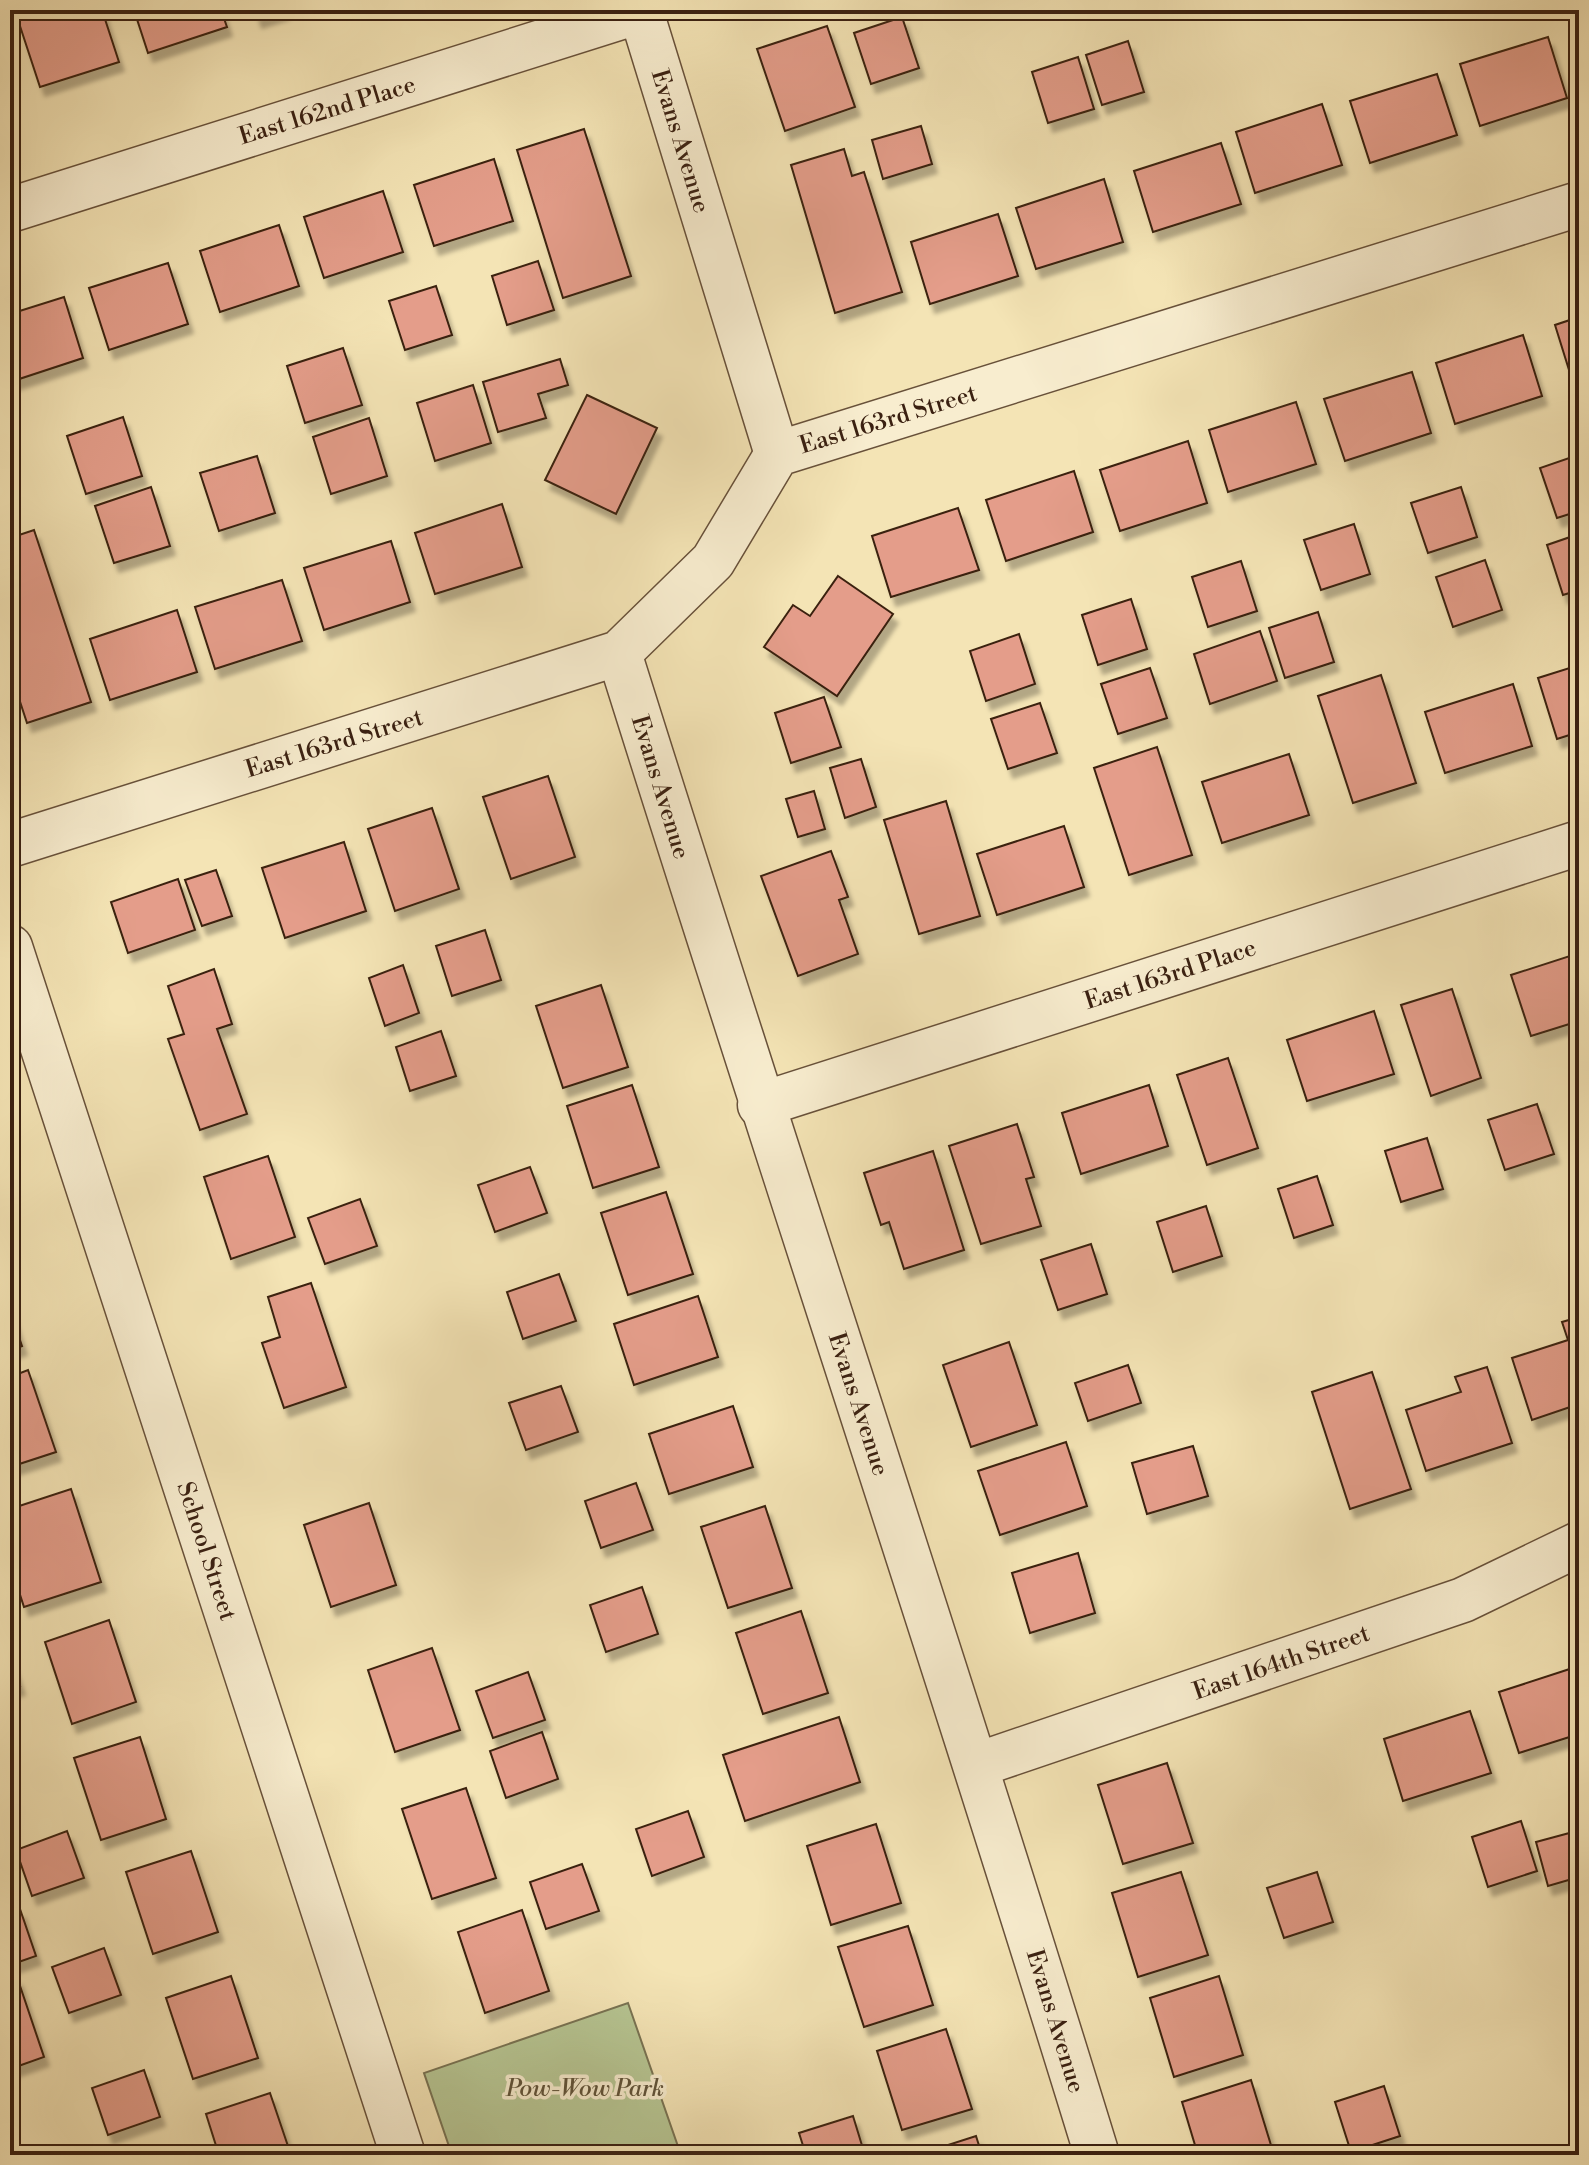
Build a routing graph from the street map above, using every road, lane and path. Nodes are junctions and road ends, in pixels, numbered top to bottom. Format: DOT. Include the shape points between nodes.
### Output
graph roads {
  1 [pos="642,11"];
  2 [pos="1579,204"];
  3 [pos="10,210"];
  4 [pos="777,454"];
  5 [pos="619,653"];
  6 [pos="1579,843"];
  7 [pos="10,845"];
  8 [pos="10,947"];
  9 [pos="18,1000"];
  10 [pos="760,1105"];
  11 [pos="1579,1544"];
  12 [pos="977,1765"];
  13 [pos="403,2155"];
  14 [pos="1097,2155"];
  1 -- 3 [label="street, East 162nd Place"];
  1 -- 4 [label="street, Evans Avenue"];
  2 -- 4 [label="street, East 163rd Street"];
  4 -- 5 [label="street, East 163rd Street" via="713,561"];
  5 -- 7 [label="street, East 163rd Street"];
  5 -- 10 [label="street, Evans Avenue"];
  6 -- 10 [label="street, East 163rd Place"];
  8 -- 9 [label="street, School Street"];
  9 -- 13 [label="street, School Street"];
  10 -- 12 [label="street, Evans Avenue"];
  11 -- 12 [label="street, East 164th Street" via="1463,1600"];
  12 -- 14 [label="street, Evans Avenue"];
}
